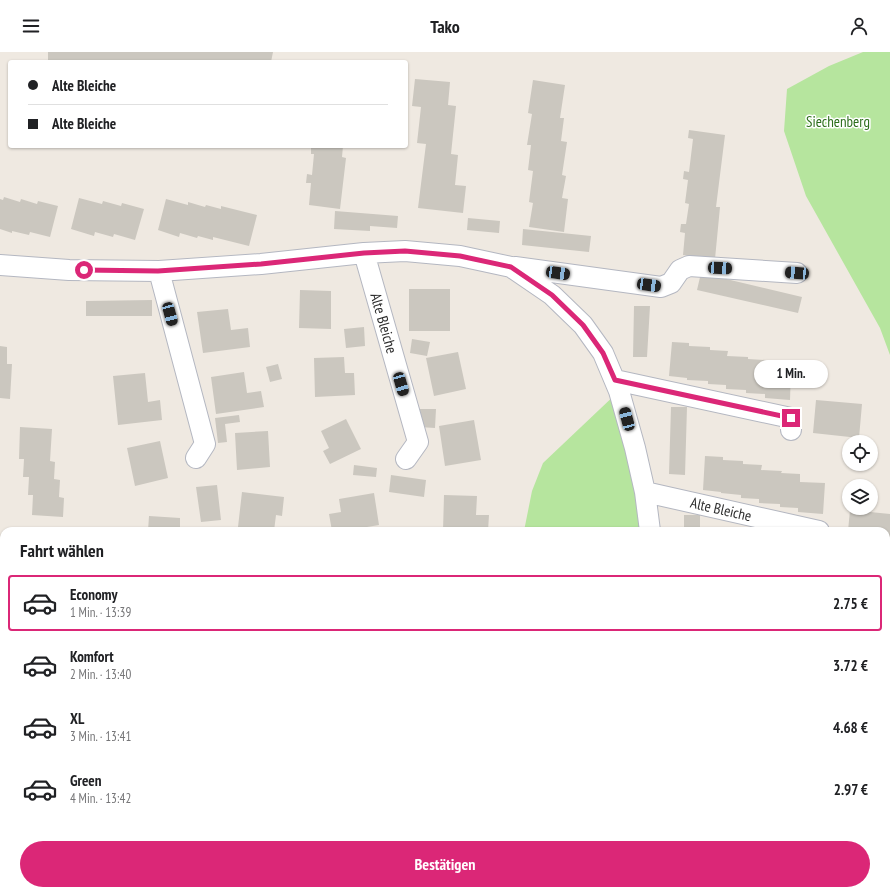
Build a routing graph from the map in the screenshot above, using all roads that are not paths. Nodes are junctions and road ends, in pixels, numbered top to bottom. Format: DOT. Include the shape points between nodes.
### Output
graph roads {
  1 [pos="364,253"];
  2 [pos="0,265"];
  3 [pos="511,267"];
  4 [pos="158,271"];
  5 [pos="797,273"];
  6 [pos="615,380"];
  7 [pos="791,430"];
  8 [pos="196,458"];
  9 [pos="406,459"];
  10 [pos="645,492"];
  11 [pos="649,527"];
  12 [pos="801,527"];
  1 -- 3 [label="street" via="405,251 460,256"];
  1 -- 4 [label="street"];
  1 -- 9 [label="street, Alte Bleiche" via="418,442"];
  2 -- 4 [label="street" via="69,270"];
  3 -- 5 [label="street" via="661,287 671,283 680,270 689,266"];
  3 -- 6 [label="street" via="552,295 583,325 603,353"];
  4 -- 8 [label="street" via="205,444"];
  6 -- 7 [label="street" via="791,418"];
  6 -- 10 [label="street"];
  10 -- 11 [label="street"];
  10 -- 12 [label="street, Alte Bleiche"];
}
